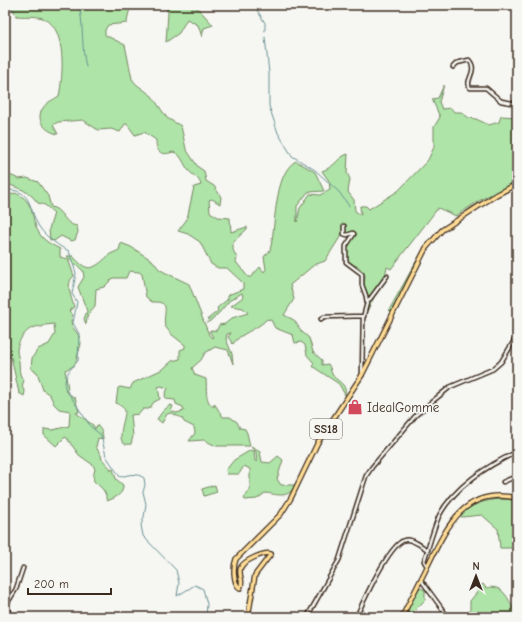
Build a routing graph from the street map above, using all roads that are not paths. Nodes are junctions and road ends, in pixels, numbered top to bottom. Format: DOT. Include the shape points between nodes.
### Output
graph roads {
  1 [pos="453,68"];
  2 [pos="517,104"];
  3 [pos="517,184"];
  4 [pos="344,226"];
  5 [pos="387,276"];
  6 [pos="367,303"];
  7 [pos="364,316"];
  8 [pos="321,319"];
  9 [pos="517,336"];
  10 [pos="362,375"];
  11 [pos="517,452"];
  12 [pos="517,476"];
  13 [pos="517,481"];
  14 [pos="502,482"];
  15 [pos="517,498"];
  16 [pos="428,550"];
  17 [pos="427,567"];
  18 [pos="23,568"];
  19 [pos="420,580"];
  20 [pos="360,611"];
  21 [pos="14,617"];
  22 [pos="248,617"];
  23 [pos="307,617"];
  24 [pos="402,617"];
  25 [pos="448,617"];
  1 -- 2 [label="street" via="457,63 469,60 473,70 468,82 470,88 486,88 501,100"];
  3 -- 10 [label="main road, SS18" via="442,230 426,248"];
  4 -- 6 [label="street" via="344,234 354,234 346,246 346,262 362,274"];
  5 -- 6 [label="street"];
  6 -- 7 [label="street"];
  7 -- 8 [label="street"];
  7 -- 10 [label="street"];
  9 -- 23 [label="street" via="501,362 493,368 450,386 417,414 372,466 366,476 339,560"];
  10 -- 22 [label="main road, SS18" via="318,442 281,514 236,559 236,584 240,588 240,570 244,563 267,553 271,554 255,575"];
  11 -- 16 [label="street" via="479,472 447,503 439,517"];
  12 -- 13 [label="street"];
  12 -- 14 [label="street"];
  15 -- 17 [label="main road" via="486,498 458,512 443,532"];
  16 -- 17 [label="street" via="424,561"];
  16 -- 20 [label="street" via="409,540 399,544 382,565"];
  17 -- 19 [label="main road"];
  18 -- 21 [label="street" via="16,589 5,607"];
  19 -- 24 [label="main road"];
  19 -- 25 [label="street"];
}
